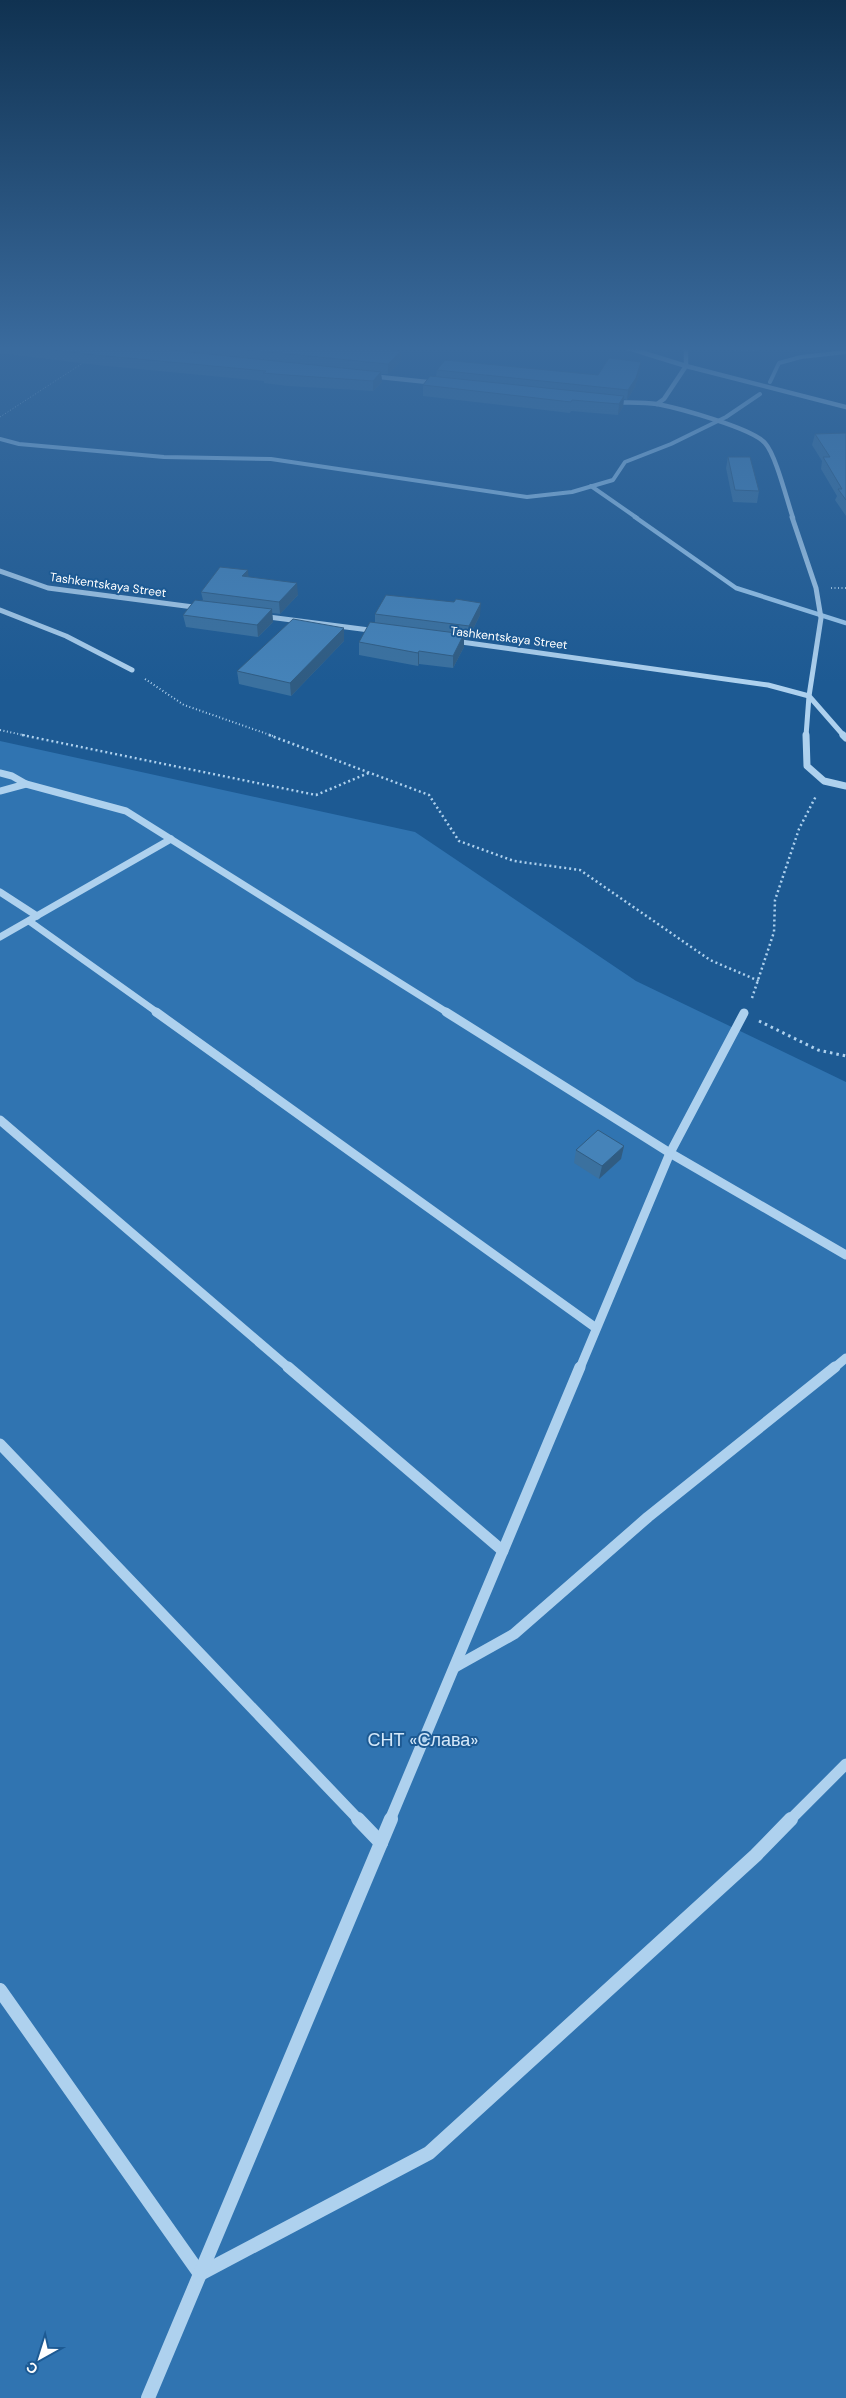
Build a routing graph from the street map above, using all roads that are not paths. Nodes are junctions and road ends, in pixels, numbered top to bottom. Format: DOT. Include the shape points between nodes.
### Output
graph roads {
  1 [pos="773,460"];
  2 [pos="0,571"];
  3 [pos="206,608"];
  4 [pos="0,610"];
  5 [pos="256,615"];
  6 [pos="385,632"];
  7 [pos="444,640"];
  8 [pos="132,670"];
  9 [pos="809,696"];
  10 [pos="846,738"];
  11 [pos="0,773"];
  12 [pos="26,784"];
  13 [pos="846,786"];
  14 [pos="0,791"];
  15 [pos="172,839"];
  16 [pos="0,892"];
  17 [pos="38,916"];
  18 [pos="28,921"];
  19 [pos="0,937"];
  20 [pos="744,1013"];
  21 [pos="0,1120"];
  22 [pos="670,1153"];
  23 [pos="846,1256"];
  24 [pos="596,1328"];
  25 [pos="846,1358"];
  26 [pos="0,1444"];
  27 [pos="503,1551"];
  28 [pos="455,1666"];
  29 [pos="846,1764"];
  30 [pos="381,1843"];
  31 [pos="0,1990"];
  32 [pos="200,2274"];
  33 [pos="148,2398"];
  1 -- 9 [label="street" via="816,588 821,618"];
  2 -- 3 [label="street, Tashkentskaya Street" via="48,588"];
  4 -- 8 [label="street" via="66,636"];
  5 -- 6 [label="street"];
  7 -- 9 [label="street, Tashkentskaya Street" via="768,685"];
  9 -- 10 [label="street"];
  9 -- 13 [label="street" via="807,766 824,781"];
  11 -- 12 [label="street"];
  12 -- 14 [label="street"];
  12 -- 15 [label="street" via="126,811"];
  15 -- 17 [label="street"];
  15 -- 22 [label="street"];
  16 -- 17 [label="street"];
  17 -- 18 [label="street"];
  18 -- 19 [label="street"];
  18 -- 24 [label="street"];
  20 -- 22 [label="street"];
  21 -- 27 [label="street"];
  22 -- 23 [label="street"];
  22 -- 24 [label="street"];
  24 -- 27 [label="street"];
  25 -- 28 [label="street" via="648,1517 514,1634"];
  26 -- 30 [label="street"];
  27 -- 28 [label="street"];
  28 -- 30 [label="street"];
  29 -- 32 [label="street" via="756,1855 429,2153"];
  30 -- 32 [label="street"];
  31 -- 32 [label="street"];
  32 -- 33 [label="street"];
}
